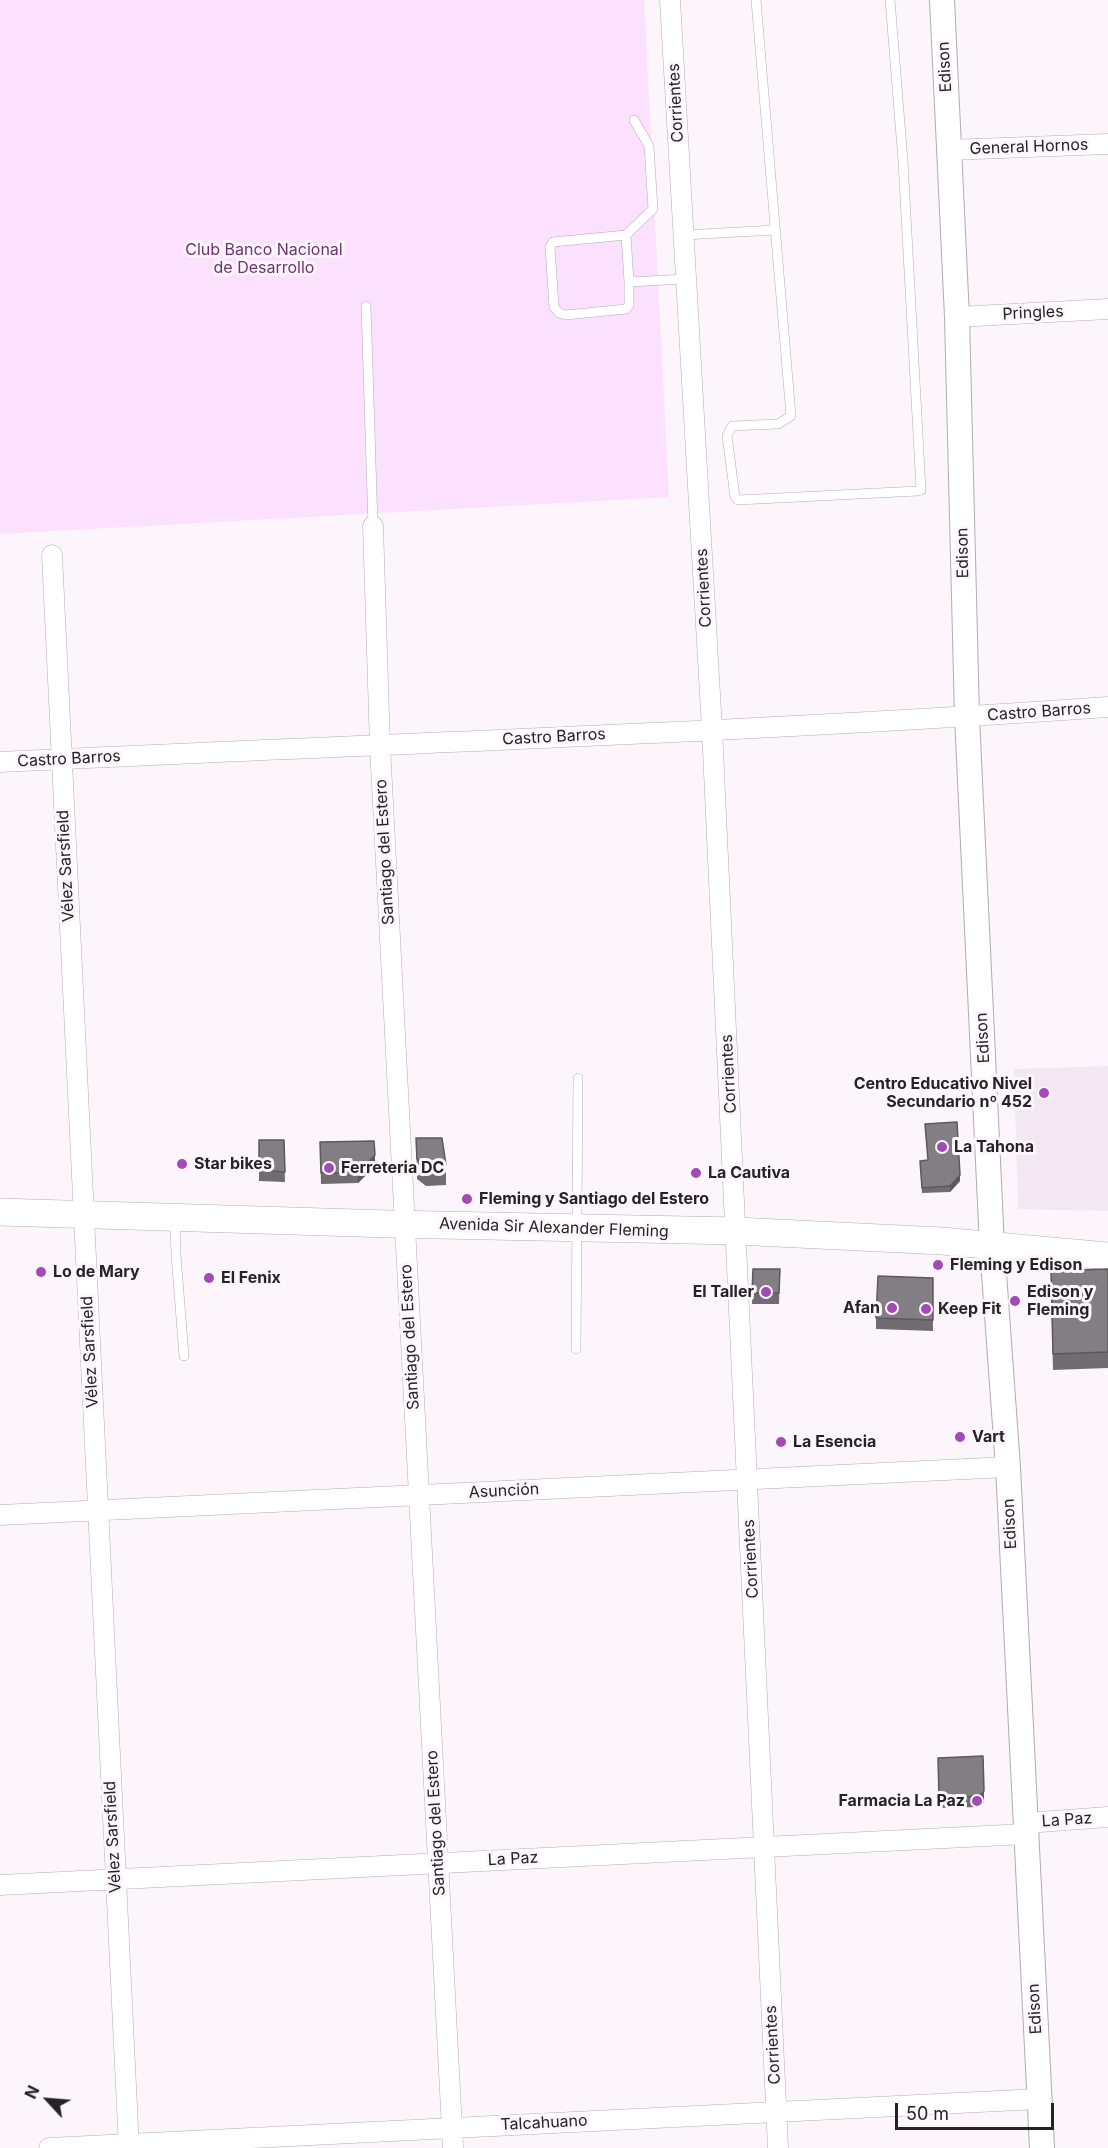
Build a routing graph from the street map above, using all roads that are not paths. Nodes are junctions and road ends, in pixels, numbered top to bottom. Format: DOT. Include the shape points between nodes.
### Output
graph roads {
  1 [pos="670,0"];
  2 [pos="756,0"];
  3 [pos="890,0"];
  4 [pos="942,0"];
  5 [pos="634,120"];
  6 [pos="1108,144"];
  7 [pos="949,150"];
  8 [pos="774,230"];
  9 [pos="626,235"];
  10 [pos="683,235"];
  11 [pos="686,279"];
  12 [pos="629,282"];
  13 [pos="366,306"];
  14 [pos="1108,309"];
  15 [pos="957,317"];
  16 [pos="373,526"];
  17 [pos="52,555"];
  18 [pos="1108,707"];
  19 [pos="967,717"];
  20 [pos="712,729"];
  21 [pos="380,746"];
  22 [pos="61,759"];
  23 [pos="0,762"];
  24 [pos="578,1078"];
  25 [pos="0,1212"];
  26 [pos="83,1216"];
  27 [pos="175,1219"];
  28 [pos="404,1224"];
  29 [pos="577,1229"];
  30 [pos="736,1232"];
  31 [pos="992,1246"];
  32 [pos="1108,1256"];
  33 [pos="576,1350"];
  34 [pos="184,1356"];
  35 [pos="1008,1467"];
  36 [pos="748,1479"];
  37 [pos="419,1495"];
  38 [pos="98,1511"];
  39 [pos="0,1515"];
  40 [pos="1108,1817"];
  41 [pos="1026,1828"];
  42 [pos="765,1847"];
  43 [pos="438,1863"];
  44 [pos="115,1879"];
  45 [pos="0,1885"];
  46 [pos="1039,2099"];
  47 [pos="777,2112"];
  48 [pos="452,2127"];
  49 [pos="129,2146"];
  50 [pos="49,2148"];
  51 [pos="453,2148"];
  52 [pos="778,2148"];
  53 [pos="1042,2148"];
  1 -- 10 [label="street, Corrientes"];
  2 -- 8 [label="lane"];
  3 -- 8 [label="lane" via="921,490 742,500 735,496 727,436 732,426 778,424 791,416"];
  4 -- 7 [label="street, Edison"];
  5 -- 9 [label="lane" via="649,146 653,209"];
  6 -- 7 [label="street, General Hornos"];
  7 -- 15 [label="street, Edison"];
  8 -- 10 [label="lane"];
  9 -- 12 [label="lane"];
  9 -- 12 [label="lane" via="553,242 550,247 554,307 566,315 626,309"];
  10 -- 11 [label="street, Corrientes"];
  11 -- 12 [label="lane"];
  11 -- 20 [label="street, Corrientes"];
  13 -- 16 [label="lane"];
  14 -- 15 [label="street, Pringles"];
  15 -- 19 [label="street, Edison"];
  16 -- 21 [label="street, Santiago del Estero"];
  17 -- 22 [label="street, Vélez Sarsfield"];
  18 -- 19 [label="street, Castro Barros"];
  19 -- 20 [label="street, Castro Barros"];
  19 -- 31 [label="street, Edison"];
  20 -- 21 [label="street, Castro Barros"];
  20 -- 30 [label="street, Corrientes"];
  21 -- 22 [label="street, Castro Barros"];
  21 -- 28 [label="street, Santiago del Estero"];
  22 -- 23 [label="street, Castro Barros"];
  22 -- 26 [label="street, Vélez Sarsfield"];
  24 -- 29 [label="lane"];
  25 -- 26 [label="main road, Avenida Sir Alexander Fleming"];
  26 -- 27 [label="main road, Avenida Sir Alexander Fleming"];
  26 -- 38 [label="street, Vélez Sarsfield"];
  27 -- 28 [label="main road, Avenida Sir Alexander Fleming"];
  27 -- 34 [label="lane"];
  28 -- 29 [label="main road, Avenida Sir Alexander Fleming"];
  28 -- 37 [label="street, Santiago del Estero"];
  29 -- 30 [label="main road, Avenida Sir Alexander Fleming"];
  29 -- 33 [label="lane"];
  30 -- 31 [label="main road, Avenida Sir Alexander Fleming"];
  30 -- 36 [label="street, Corrientes"];
  31 -- 32 [label="main road, Avenida Sir Alexander Fleming"];
  31 -- 35 [label="street, Edison"];
  35 -- 36 [label="street, Asunción"];
  35 -- 41 [label="street, Edison"];
  36 -- 37 [label="street, Asunción"];
  36 -- 42 [label="street, Corrientes"];
  37 -- 38 [label="street, Asunción"];
  37 -- 43 [label="street, Santiago del Estero"];
  38 -- 39 [label="street, Asunción"];
  38 -- 44 [label="street, Vélez Sarsfield"];
  40 -- 41 [label="street, La Paz"];
  41 -- 42 [label="street, La Paz"];
  41 -- 46 [label="street, Edison"];
  42 -- 43 [label="street, La Paz"];
  42 -- 47 [label="street, Corrientes"];
  43 -- 44 [label="street, La Paz"];
  43 -- 48 [label="street, Santiago del Estero"];
  44 -- 45 [label="street, La Paz"];
  44 -- 49 [label="street, Vélez Sarsfield"];
  46 -- 47 [label="street, Talcahuano"];
  46 -- 53 [label="street, Edison"];
  47 -- 48 [label="street, Talcahuano"];
  47 -- 52 [label="street, Corrientes"];
  48 -- 49 [label="street, Talcahuano"];
  48 -- 51 [label="street, Santiago del Estero"];
  49 -- 50 [label="street, Talcahuano"];
}
